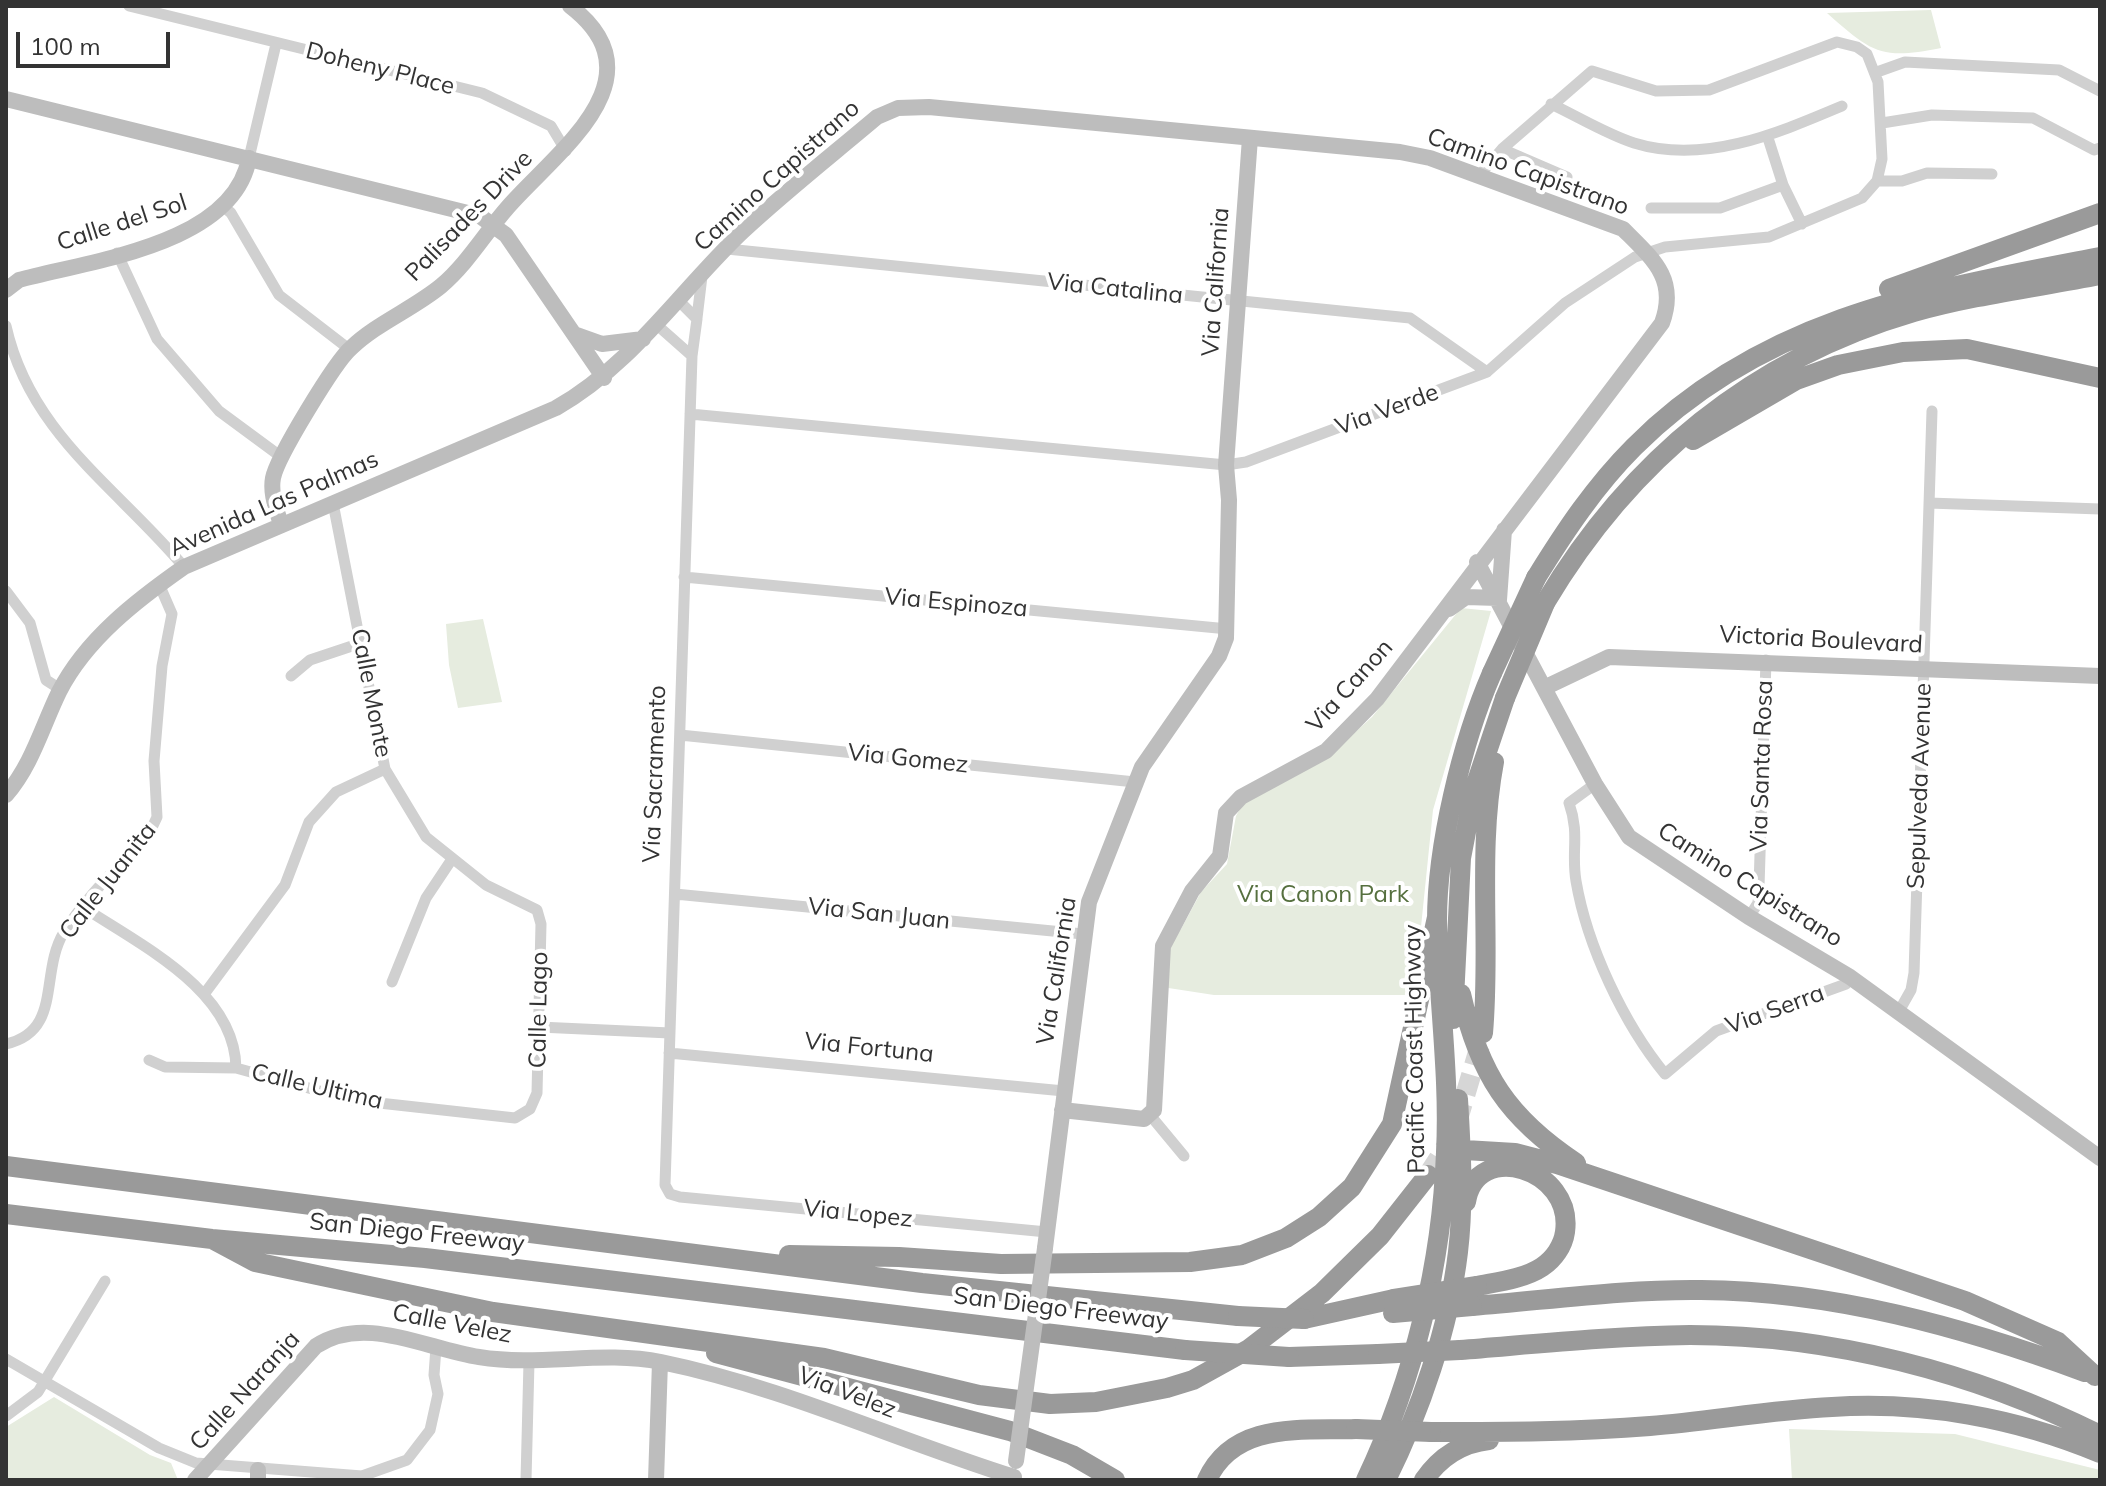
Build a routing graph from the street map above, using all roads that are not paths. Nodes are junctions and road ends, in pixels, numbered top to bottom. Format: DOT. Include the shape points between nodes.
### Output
graph roads {
  1 [pos="129,6"];
  2 [pos="570,6"];
  3 [pos="276,44"];
  4 [pos="1877,72"];
  5 [pos="2100,91"];
  6 [pos="6,99"];
  7 [pos="1551,104"];
  8 [pos="1842,106"];
  9 [pos="1882,123"];
  10 [pos="1250,138"];
  11 [pos="1768,138"];
  12 [pos="2100,148"];
  13 [pos="1502,149"];
  14 [pos="566,151"];
  15 [pos="249,158"];
  16 [pos="1992,174"];
  17 [pos="1478,177"];
  18 [pos="1567,177"];
  19 [pos="1877,181"];
  20 [pos="1783,185"];
  21 [pos="223,206"];
  22 [pos="1651,208"];
  23 [pos="2100,213"];
  24 [pos="495,224"];
  25 [pos="1802,224"];
  26 [pos="727,249"];
  27 [pos="1647,252"];
  28 [pos="117,253"];
  29 [pos="2100,257"];
  30 [pos="2100,275"];
  31 [pos="702,276"];
  32 [pos="6,290"];
  33 [pos="679,301"];
  34 [pos="1240,303"];
  35 [pos="697,319"];
  36 [pos="657,325"];
  37 [pos="6,326"];
  38 [pos="574,334"];
  39 [pos="644,338"];
  40 [pos="349,349"];
  41 [pos="588,355"];
  42 [pos="692,356"];
  43 [pos="1487,372"];
  44 [pos="604,378"];
  45 [pos="2100,378"];
  46 [pos="577,395"];
  47 [pos="1932,411"];
  48 [pos="690,414"];
  49 [pos="1669,415"];
  50 [pos="280,456"];
  51 [pos="1231,464"];
  52 [pos="1648,466"];
  53 [pos="333,503"];
  54 [pos="1929,503"];
  55 [pos="2100,509"];
  56 [pos="281,525"];
  57 [pos="1504,527"];
  58 [pos="1477,562"];
  59 [pos="184,567"];
  60 [pos="684,577"];
  61 [pos="159,584"];
  62 [pos="6,591"];
  63 [pos="1498,599"];
  64 [pos="1441,614"];
  65 [pos="1228,629"];
  66 [pos="361,643"];
  67 [pos="1766,660"];
  68 [pos="1924,668"];
  69 [pos="291,676"];
  70 [pos="2100,676"];
  71 [pos="1546,687"];
  72 [pos="60,689"];
  73 [pos="1505,698"];
  74 [pos="680,735"];
  75 [pos="385,769"];
  76 [pos="1135,782"];
  77 [pos="1595,784"];
  78 [pos="6,795"];
  79 [pos="452,859"];
  80 [pos="675,894"];
  81 [pos="83,907"];
  82 [pos="537,910"];
  83 [pos="1437,917"];
  84 [pos="1749,917"];
  85 [pos="1083,934"];
  86 [pos="1455,967"];
  87 [pos="1850,977"];
  88 [pos="392,982"];
  89 [pos="205,993"];
  90 [pos="1898,1013"];
  91 [pos="539,1027"];
  92 [pos="670,1033"];
  93 [pos="1483,1033"];
  94 [pos="6,1044"];
  95 [pos="669,1053"];
  96 [pos="149,1060"];
  97 [pos="236,1068"];
  98 [pos="1064,1091"];
  99 [pos="530,1109"];
  100 [pos="1062,1110"];
  101 [pos="1150,1115"];
  102 [pos="1454,1149"];
  103 [pos="1184,1156"];
  104 [pos="2100,1158"];
  105 [pos="6,1166"];
  106 [pos="1428,1175"];
  107 [pos="1597,1176"];
  108 [pos="670,1194"];
  109 [pos="6,1214"];
  110 [pos="212,1239"];
  111 [pos="1046,1240"];
  112 [pos="682,1252"];
  113 [pos="1457,1257"];
  114 [pos="105,1281"];
  115 [pos="1474,1296"];
  116 [pos="1394,1306"];
  117 [pos="1304,1319"];
  118 [pos="647,1332"];
  119 [pos="332,1336"];
  120 [pos="436,1347"];
  121 [pos="6,1359"];
  122 [pos="529,1362"];
  123 [pos="660,1362"];
  124 [pos="2097,1377"];
  125 [pos="45,1381"];
  126 [pos="6,1416"];
  127 [pos="1537,1432"];
  128 [pos="2100,1435"];
  129 [pos="2100,1453"];
  130 [pos="210,1465"];
  131 [pos="1014,1473"];
  132 [pos="258,1475"];
  133 [pos="195,1480"];
  134 [pos="526,1480"];
  135 [pos="656,1480"];
  136 [pos="1115,1480"];
  137 [pos="1207,1480"];
  138 [pos="1366,1480"];
  139 [pos="1386,1480"];
  140 [pos="1424,1480"];
  1 -- 3 [label="street, Doheny Place"];
  2 -- 14 [label="main road, Palisades Drive" via="596,32 607,66 604,94"];
  3 -- 14 [label="street, Doheny Place" via="482,93 551,126"];
  3 -- 15 [label="street, Calle del Sol"];
  4 -- 5 [label="street" via="1905,62 2059,70"];
  4 -- 7 [label="street" via="1867,54 1847,43 1826,41 1709,90 1656,91 1592,71"];
  4 -- 9 [label="street"];
  6 -- 15 [label="main road"];
  7 -- 11 [label="street" via="1635,144 1692,151"];
  7 -- 13 [label="street"];
  8 -- 11 [label="street"];
  9 -- 12 [label="street" via="1932,115 2033,118 2094,150"];
  9 -- 19 [label="street"];
  10 -- 17 [label="main road, Camino Capistrano" via="1400,152"];
  10 -- 26 [label="main road, Camino Capistrano" via="898,108 877,117"];
  10 -- 34 [label="main road, Via California"];
  11 -- 20 [label="street"];
  13 -- 17 [label="street"];
  13 -- 18 [label="street"];
  14 -- 24 [label="main road, Palisades Drive"];
  15 -- 21 [label="main road, Calle del Sol"];
  15 -- 24 [label="main road" via="450,206"];
  16 -- 19 [label="street" via="1927,173"];
  17 -- 27 [label="main road, Camino Capistrano" via="1623,229"];
  19 -- 25 [label="street, Via Verde" via="1850,205"];
  20 -- 22 [label="street" via="1720,208"];
  20 -- 25 [label="street"];
  21 -- 28 [label="main road, Calle del Sol" via="181,235"];
  21 -- 40 [label="street" via="279,295"];
  23 -- 49 [label="highway" via="1821,315 1772,339"];
  24 -- 38 [label="main road"];
  24 -- 40 [label="main road, Palisades Drive" via="442,285"];
  25 -- 27 [label="street, Via Verde" via="1749,241"];
  26 -- 31 [label="main road, Camino Capistrano"];
  26 -- 34 [label="street, Via Catalina"];
  27 -- 43 [label="street, Via Verde" via="1565,303"];
  27 -- 57 [label="main road, Via Canon" via="1668,285 1662,323"];
  28 -- 32 [label="main road, Calle del Sol" via="19,280"];
  28 -- 50 [label="street" via="157,339 219,411"];
  29 -- 49 [label="highway, Pacific Coast Highway" via="1943,288 1846,315 1753,359"];
  30 -- 52 [label="highway, Pacific Coast Highway" via="1917,311 1850,335 1741,391"];
  31 -- 33 [label="main road, Camino Capistrano"];
  31 -- 35 [label="street, Via Sacramento"];
  33 -- 35 [label="street"];
  33 -- 36 [label="main road, Camino Capistrano"];
  34 -- 43 [label="street, Via Catalina" via="1410,318"];
  34 -- 51 [label="main road, Via California" via="1229,429 1238,442"];
  35 -- 42 [label="street, Via Sacramento"];
  36 -- 39 [label="main road, Camino Capistrano"];
  36 -- 42 [label="street"];
  37 -- 59 [label="street" via="12,355 49,423 103,487 154,530"];
  38 -- 39 [label="main road" via="602,344"];
  38 -- 41 [label="main road"];
  39 -- 44 [label="main road, Camino Capistrano"];
  40 -- 50 [label="main road, Palisades Drive"];
  41 -- 44 [label="main road"];
  41 -- 46 [label="main road"];
  42 -- 48 [label="street, Via Sacramento"];
  43 -- 51 [label="street, Via Verde"];
  44 -- 46 [label="main road, Avenida Las Palmas"];
  45 -- 52 [label="highway" via="1967,349 1879,356 1796,380"];
  46 -- 53 [label="main road, Avenida Las Palmas"];
  47 -- 54 [label="street, Sepulveda Avenue"];
  48 -- 51 [label="street, Via Verde"];
  48 -- 60 [label="street, Via Sacramento"];
  49 -- 83 [label="highway, Pacific Coast Highway, bridge" via="1634,446 1584,505 1536,578 1492,673 1458,779"];
  50 -- 56 [label="main road, Palisades Drive" via="272,492"];
  51 -- 65 [label="main road, Via California"];
  52 -- 73 [label="highway, Pacific Coast Highway, bridge" via="1595,525 1545,603"];
  53 -- 56 [label="main road, Avenida Las Palmas"];
  53 -- 66 [label="street, Calle Monte"];
  54 -- 55 [label="street"];
  54 -- 68 [label="street, Sepulveda Avenue"];
  56 -- 59 [label="main road, Avenida Las Palmas"];
  57 -- 58 [label="main road, Via Canon"];
  57 -- 63 [label="main road"];
  58 -- 63 [label="main road, Camino Capistrano"];
  58 -- 64 [label="main road, Via Canon"];
  59 -- 61 [label="main road, Avenida Las Palmas"];
  60 -- 65 [label="street, Via Espinoza"];
  60 -- 74 [label="street, Via Sacramento"];
  61 -- 72 [label="main road, Avenida Las Palmas" via="123,612"];
  61 -- 81 [label="street, Calle Juanita" via="172,614 154,761 157,817 150,832"];
  62 -- 72 [label="street" via="30,623 46,680"];
  63 -- 64 [label="main road" via="1466,597"];
  63 -- 71 [label="main road, Camino Capistrano"];
  64 -- 101 [label="main road, Via Canon" via="1377,699 1337,741 1241,797 1226,813 1220,856 1192,891 1163,946 1156,1100"];
  65 -- 76 [label="main road, Via California" via="1219,656 1150,752"];
  66 -- 69 [label="street" via="310,660"];
  66 -- 75 [label="street, Calle Monte"];
  67 -- 68 [label="main road, Victoria Boulevard"];
  67 -- 71 [label="main road, Victoria Boulevard" via="1609,657"];
  67 -- 84 [label="street, Via Santa Rosa" via="1758,903"];
  68 -- 70 [label="main road, Victoria Boulevard"];
  68 -- 90 [label="street, Sepulveda Avenue" via="1914,973"];
  71 -- 77 [label="main road, Camino Capistrano"];
  72 -- 78 [label="main road, Avenida Las Palmas" via="29,762"];
  73 -- 86 [label="highway, Pacific Coast Highway" via="1468,820"];
  73 -- 93 [label="highway" via="1489,786 1484,854 1489,969"];
  74 -- 76 [label="street, Via Gomez"];
  74 -- 80 [label="street, Via Sacramento"];
  75 -- 79 [label="street, Calle Monte" via="426,837"];
  75 -- 89 [label="street" via="336,792 309,822 285,885"];
  76 -- 85 [label="main road, Via California" via="1089,902"];
  77 -- 84 [label="main road, Camino Capistrano" via="1629,837"];
  77 -- 87 [label="street, Via Serra" via="1569,801 1577,826 1574,870 1580,901 1607,981 1663,1073 1669,1074 1716,1031 1846,984"];
  79 -- 82 [label="street, Calle Monte" via="486,885"];
  79 -- 88 [label="street" via="426,898"];
  80 -- 85 [label="street, Via San Juan"];
  80 -- 92 [label="street, Via Sacramento"];
  81 -- 89 [label="street"];
  81 -- 94 [label="street, Calle Juanita" via="54,954 42,1018 26,1040"];
  82 -- 91 [label="street, Calle Lago"];
  83 -- 102 [label="highway, Pacific Coast Highway"];
  83 -- 112 [label="highway" via="1402,1084 1381,1146 1334,1205 1267,1246 1229,1258 1102,1265"];
  84 -- 87 [label="main road, Camino Capistrano"];
  85 -- 98 [label="main road, Via California"];
  86 -- 102 [label="highway, Pacific Coast Highway"];
  86 -- 107 [label="highway" via="1476,1050 1496,1089 1536,1134"];
  87 -- 90 [label="main road, Camino Capistrano"];
  89 -- 97 [label="street" via="232,1036"];
  90 -- 104 [label="main road, Camino Capistrano"];
  91 -- 92 [label="street"];
  91 -- 99 [label="street, Calle Lago" via="537,1093"];
  92 -- 95 [label="street, Via Sacramento"];
  95 -- 98 [label="street, Via Fortuna"];
  95 -- 108 [label="street, Via Sacramento" via="665,1185"];
  96 -- 97 [label="street, Calle Ultima" via="165,1067"];
  97 -- 99 [label="street, Calle Ultima" via="352,1100 515,1118"];
  98 -- 100 [label="main road, Via California"];
  100 -- 101 [label="main road" via="1144,1119"];
  100 -- 111 [label="main road, Via California"];
  101 -- 103 [label="street"];
  102 -- 107 [label="highway" via="1515,1153"];
  102 -- 113 [label="highway, Pacific Coast Highway"];
  102 -- 138 [label="highway, Pacific Coast Highway" via="1428,1297 1400,1393"];
  105 -- 112 [label="highway, San Diego Freeway"];
  106 -- 118 [label="highway" via="1380,1236 1286,1324 1193,1380 1145,1393 1080,1403 1015,1401 824,1358"];
  107 -- 124 [label="highway" via="1965,1301 2058,1342"];
  108 -- 111 [label="street, Via Lopez"];
  109 -- 110 [label="highway, San Diego Freeway"];
  110 -- 118 [label="highway" via="255,1262 493,1312"];
  110 -- 128 [label="highway, San Diego Freeway, bridge" via="425,1258 1185,1350 1289,1357 1691,1335 1823,1345 1997,1391"];
  111 -- 131 [label="main road, Via California, bridge"];
  112 -- 117 [label="highway, San Diego Freeway, bridge" via="922,1283"];
  113 -- 115 [label="highway" via="1468,1189 1480,1175 1496,1168 1531,1171 1557,1193 1565,1230 1554,1256 1535,1271"];
  113 -- 139 [label="highway, Pacific Coast Highway" via="1430,1363"];
  114 -- 125 [label="street"];
  115 -- 116 [label="highway, San Diego Freeway, bridge"];
  115 -- 124 [label="highway, San Diego Freeway" via="1677,1290 1809,1299 1906,1316 1995,1340"];
  116 -- 117 [label="highway, San Diego Freeway"];
  116 -- 117 [label="highway" via="1358,1307"];
  118 -- 136 [label="highway" via="1010,1431 1072,1455"];
  119 -- 120 [label="main road, Calle Velez" via="359,1330"];
  119 -- 130 [label="main road, Calle Naranja" via="295,1367"];
  120 -- 122 [label="main road, Calle Velez"];
  120 -- 132 [label="street" via="436,1412 430,1430 407,1460 362,1476"];
  121 -- 125 [label="street"];
  122 -- 123 [label="main road, Calle Velez"];
  122 -- 134 [label="street"];
  123 -- 131 [label="main road, Via Velez" via="786,1394 962,1463"];
  123 -- 135 [label="main road"];
  125 -- 126 [label="street" via="33,1398"];
  125 -- 130 [label="street" via="159,1448"];
  127 -- 129 [label="highway" via="1833,1407 1923,1408 1999,1420"];
  127 -- 137 [label="highway, bridge" via="1287,1431 1230,1447"];
  127 -- 140 [label="highway" via="1471,1442 1448,1454"];
  130 -- 132 [label="street" via="228,1463"];
  130 -- 133 [label="main road, Calle Naranja"];
}
